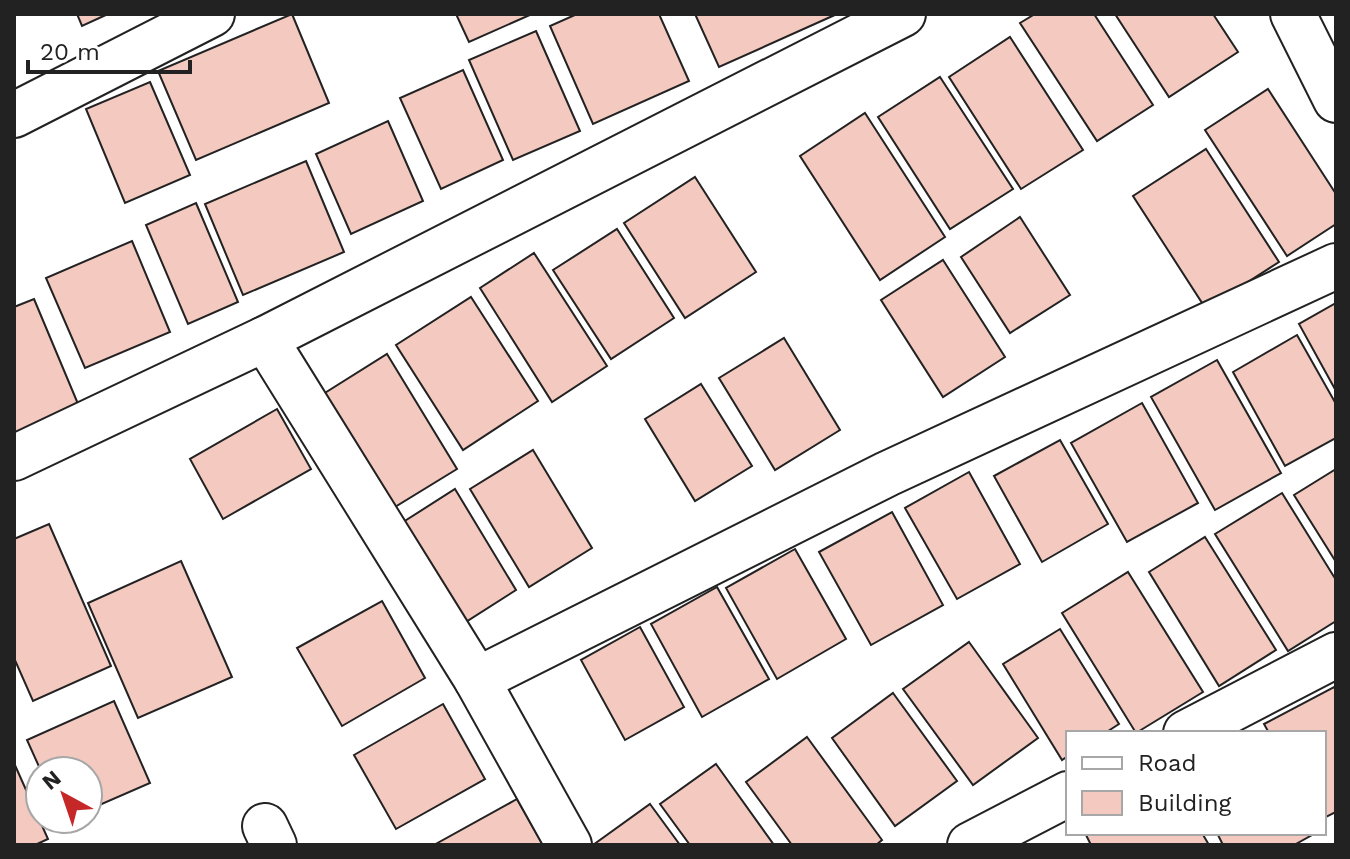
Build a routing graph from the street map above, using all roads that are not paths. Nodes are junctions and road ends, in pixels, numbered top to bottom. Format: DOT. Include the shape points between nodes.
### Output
graph roads {
  1 [pos="212,14"];
  2 [pos="903,14"];
  3 [pos="1293,14"];
  4 [pos="1336,100"];
  5 [pos="14,115"];
  6 [pos="1336,266"];
  7 [pos="265,339"];
  8 [pos="14,458"];
  9 [pos="1336,655"];
  10 [pos="477,680"];
  11 [pos="1190,731"];
  12 [pos="1066,795"];
  13 [pos="569,845"];
  14 [pos="970,845"];
  1 -- 5 [label="street"];
  2 -- 7 [label="street"];
  3 -- 4 [label="street"];
  6 -- 10 [label="street" via="887,474"];
  7 -- 8 [label="street"];
  7 -- 10 [label="street"];
  9 -- 11 [label="street"];
  10 -- 13 [label="street"];
  12 -- 14 [label="street"];
}
